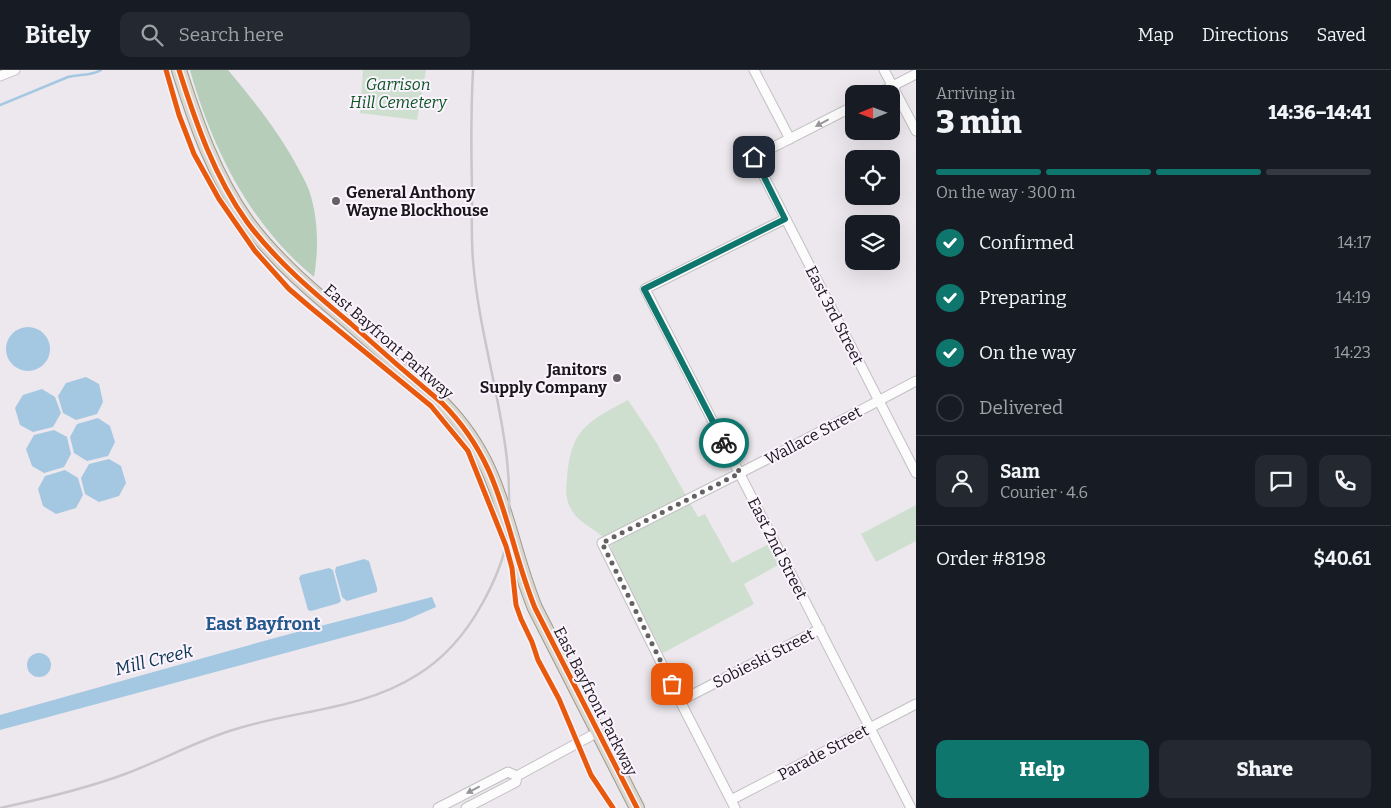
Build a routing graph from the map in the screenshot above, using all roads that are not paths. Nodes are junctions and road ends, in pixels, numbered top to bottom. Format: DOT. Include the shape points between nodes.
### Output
graph roads {
  1 [pos="15,70"];
  2 [pos="179,70"];
  3 [pos="754,70"];
  4 [pos="884,70"];
  5 [pos="916,74"];
  6 [pos="0,76"];
  7 [pos="892,85"];
  8 [pos="895,85"];
  9 [pos="900,100"];
  10 [pos="845,111"];
  11 [pos="916,131"];
  12 [pos="790,139"];
  13 [pos="785,219"];
  14 [pos="916,381"];
  15 [pos="879,400"];
  16 [pos="740,473"];
  17 [pos="916,473"];
  18 [pos="820,629"];
  19 [pos="680,701"];
  20 [pos="916,704"];
  21 [pos="870,728"];
  22 [pos="598,732"];
  23 [pos="517,776"];
  24 [pos="733,804"];
  25 [pos="438,808"];
  26 [pos="466,808"];
  27 [pos="637,808"];
  28 [pos="911,808"];
  1 -- 6 [label="street"];
  2 -- 22 [label="highway, East Bayfront Parkway" via="196,124 216,170 263,242 299,280 442,403 478,448 500,497 536,608"];
  3 -- 12 [label="street"];
  4 -- 7 [label="street"];
  5 -- 8 [label="street"];
  9 -- 11 [label="street"];
  10 -- 12 [label="street, one-way"];
  12 -- 13 [label="street, East 3rd Street" via="754,157"];
  13 -- 15 [label="street, East 3rd Street"];
  13 -- 16 [label="street, East 2nd Street" via="644,289"];
  14 -- 15 [label="street, Wallace Street"];
  15 -- 16 [label="street, Wallace Street"];
  15 -- 17 [label="street, East 3rd Street"];
  16 -- 18 [label="street, East 2nd Street"];
  16 -- 19 [label="street, Wallace Street" via="602,543"];
  18 -- 19 [label="street, Sobieski Street"];
  18 -- 21 [label="street, East 2nd Street"];
  19 -- 24 [label="street"];
  20 -- 21 [label="street, Parade Street"];
  21 -- 24 [label="street, Parade Street"];
  21 -- 28 [label="street, East 2nd Street"];
  22 -- 23 [label="street"];
  22 -- 27 [label="highway, East Bayfront Parkway"];
  23 -- 25 [label="street, one-way" via="508,772"];
  23 -- 26 [label="street" via="516,782"];
}
